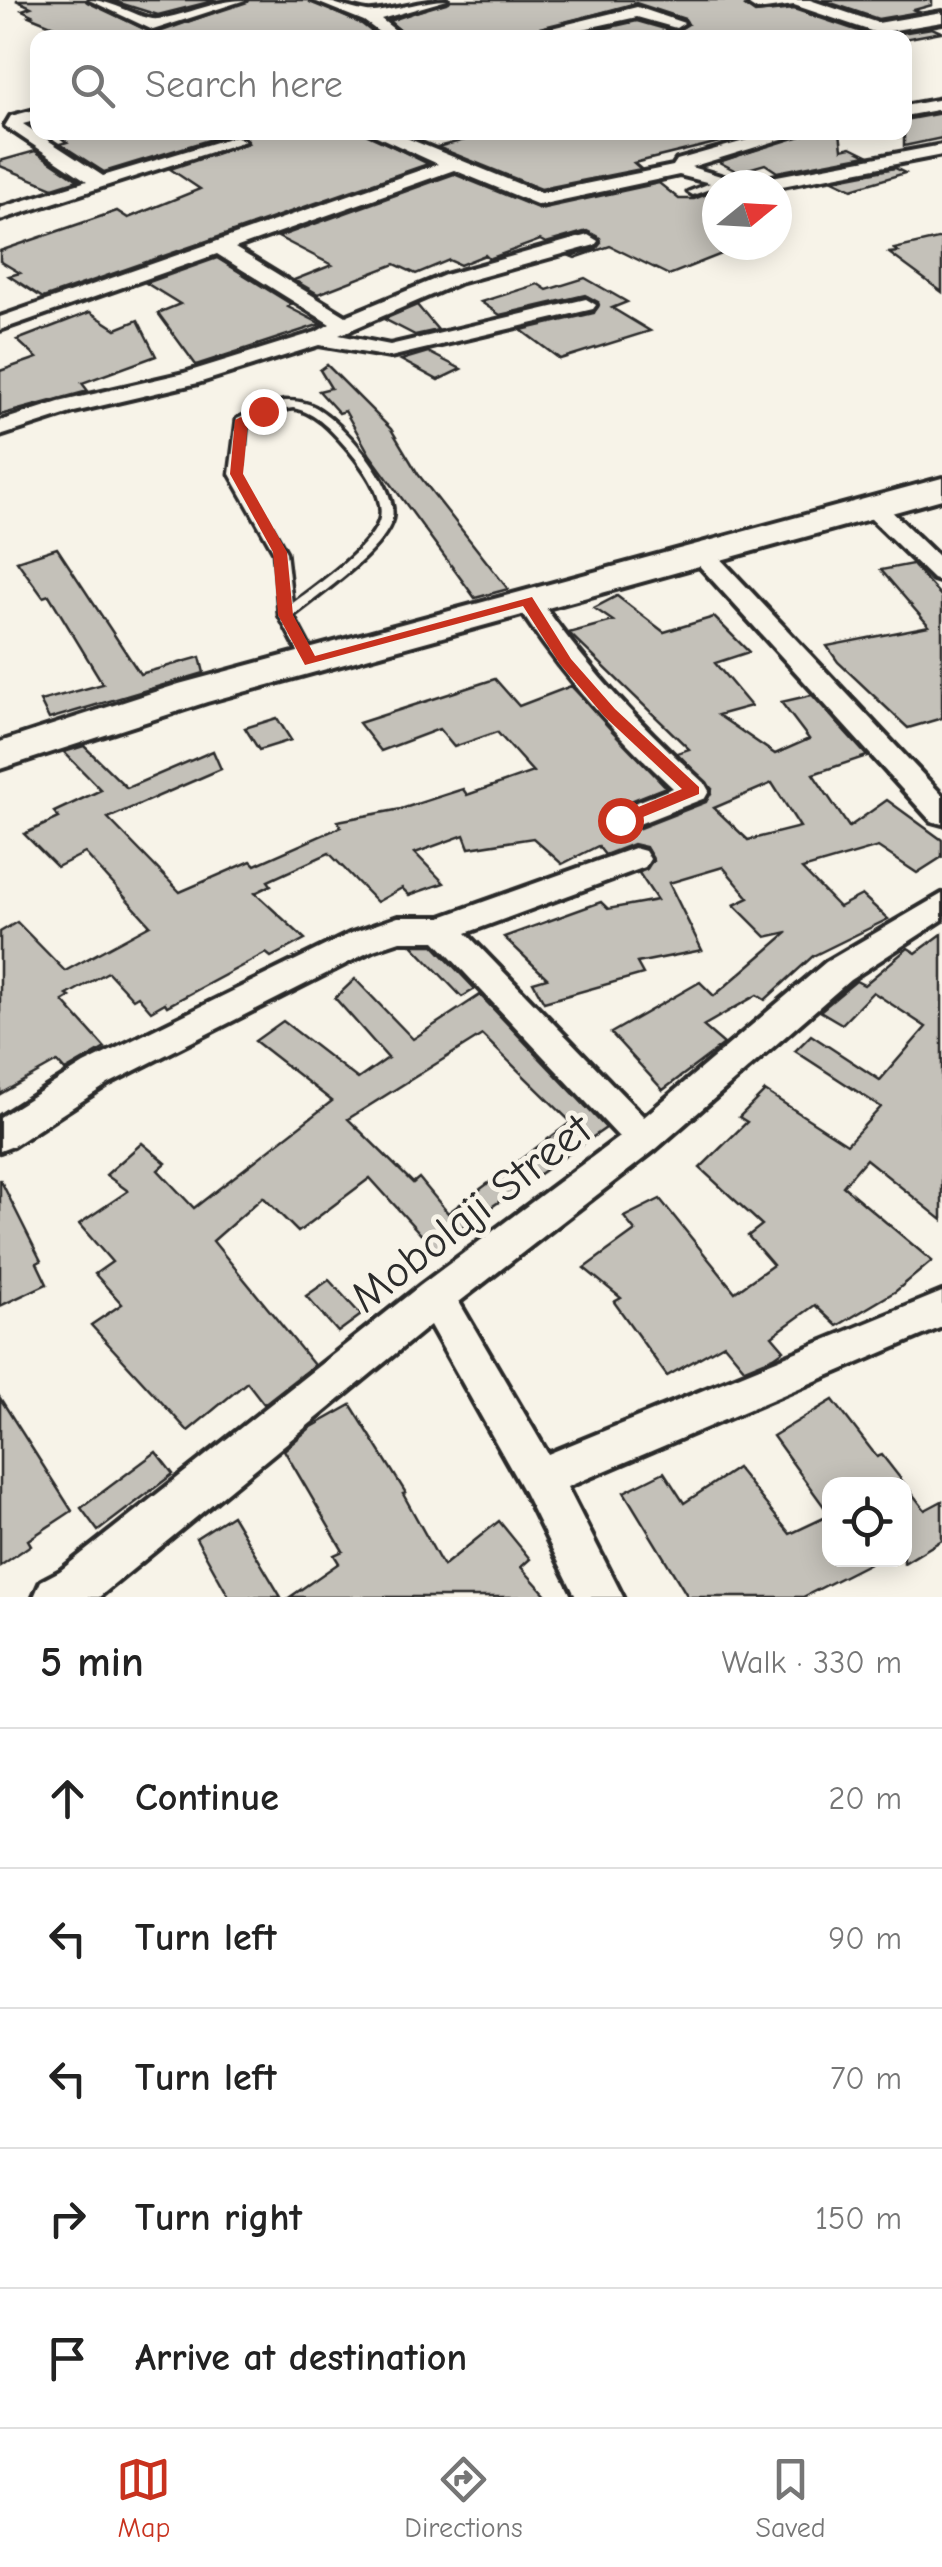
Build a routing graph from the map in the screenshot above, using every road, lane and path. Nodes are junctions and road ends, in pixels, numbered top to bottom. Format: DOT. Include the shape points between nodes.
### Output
graph roads {
  1 [pos="96,0"];
  2 [pos="238,0"];
  3 [pos="319,0"];
  4 [pos="440,0"];
  5 [pos="591,2"];
  6 [pos="757,6"];
  7 [pos="613,15"];
  8 [pos="942,17"];
  9 [pos="369,18"];
  10 [pos="676,24"];
  11 [pos="906,24"];
  12 [pos="153,26"];
  13 [pos="161,30"];
  14 [pos="383,30"];
  15 [pos="551,30"];
  16 [pos="942,39"];
  17 [pos="942,104"];
  18 [pos="912,110"];
  19 [pos="30,116"];
  20 [pos="30,136"];
  21 [pos="36,140"];
  22 [pos="394,140"];
  23 [pos="413,140"];
  24 [pos="768,140"];
  25 [pos="236,141"];
  26 [pos="401,143"];
  27 [pos="942,150"];
  28 [pos="452,164"];
  29 [pos="679,170"];
  30 [pos="702,177"];
  31 [pos="792,179"];
  32 [pos="100,182"];
  33 [pos="702,189"];
  34 [pos="693,192"];
  35 [pos="0,214"];
  36 [pos="588,241"];
  37 [pos="219,247"];
  38 [pos="586,306"];
  39 [pos="0,324"];
  40 [pos="344,325"];
  41 [pos="318,338"];
  42 [pos="0,429"];
  43 [pos="942,488"];
  44 [pos="874,508"];
  45 [pos="703,556"];
  46 [pos="942,574"];
  47 [pos="527,600"];
  48 [pos="286,615"];
  49 [pos="310,662"];
  50 [pos="0,756"];
  51 [pos="942,814"];
  52 [pos="620,820"];
  53 [pos="634,859"];
  54 [pos="942,905"];
  55 [pos="443,929"];
  56 [pos="0,1136"];
  57 [pos="643,1139"];
  58 [pos="435,1297"];
  59 [pos="942,1309"];
  60 [pos="539,1478"];
  61 [pos="58,1597"];
  62 [pos="600,1597"];
  1 -- 12 [label="street"];
  2 -- 12 [label="street"];
  3 -- 9 [label="street"];
  4 -- 9 [label="street"];
  5 -- 7 [label="street"];
  6 -- 11 [label="street" via="795,0 878,28"];
  7 -- 10 [label="street" via="644,12"];
  7 -- 15 [label="street"];
  8 -- 11 [label="street"];
  9 -- 14 [label="street"];
  11 -- 16 [label="street"];
  12 -- 13 [label="street"];
  17 -- 18 [label="street"];
  19 -- 20 [label="street" via="14,126"];
  21 -- 32 [label="street"];
  22 -- 26 [label="street"];
  23 -- 26 [label="street"];
  24 -- 29 [label="street"];
  25 -- 32 [label="street"];
  26 -- 28 [label="street"];
  27 -- 31 [label="street"];
  28 -- 29 [label="street" via="540,199"];
  28 -- 37 [label="street"];
  29 -- 30 [label="street"];
  32 -- 35 [label="street"];
  33 -- 34 [label="lane"];
  36 -- 40 [label="street" via="452,280"];
  37 -- 39 [label="street"];
  37 -- 40 [label="street"];
  38 -- 41 [label="street" via="390,351"];
  40 -- 41 [label="street"];
  41 -- 42 [label="street"];
  43 -- 44 [label="street"];
  44 -- 45 [label="street"];
  44 -- 46 [label="street"];
  45 -- 47 [label="street"];
  45 -- 51 [label="street"];
  47 -- 49 [label="street"];
  47 -- 52 [label="street" via="598,700 694,790"];
  48 -- 48 [label="lane" via="280,552 236,474 242,420 288,404 314,410 334,426 387,502 386,520 371,540"];
  48 -- 49 [label="lane"];
  49 -- 50 [label="street" via="193,692"];
  53 -- 55 [label="street"];
  54 -- 57 [label="street, Mobolaji Street" via="838,971"];
  55 -- 56 [label="street" via="398,929 361,942 96,1074"];
  55 -- 57 [label="street"];
  57 -- 58 [label="street, Mobolaji Street"];
  58 -- 60 [label="street"];
  58 -- 61 [label="street, Mobolaji Street"];
  59 -- 60 [label="street"];
  60 -- 62 [label="street"];
}
